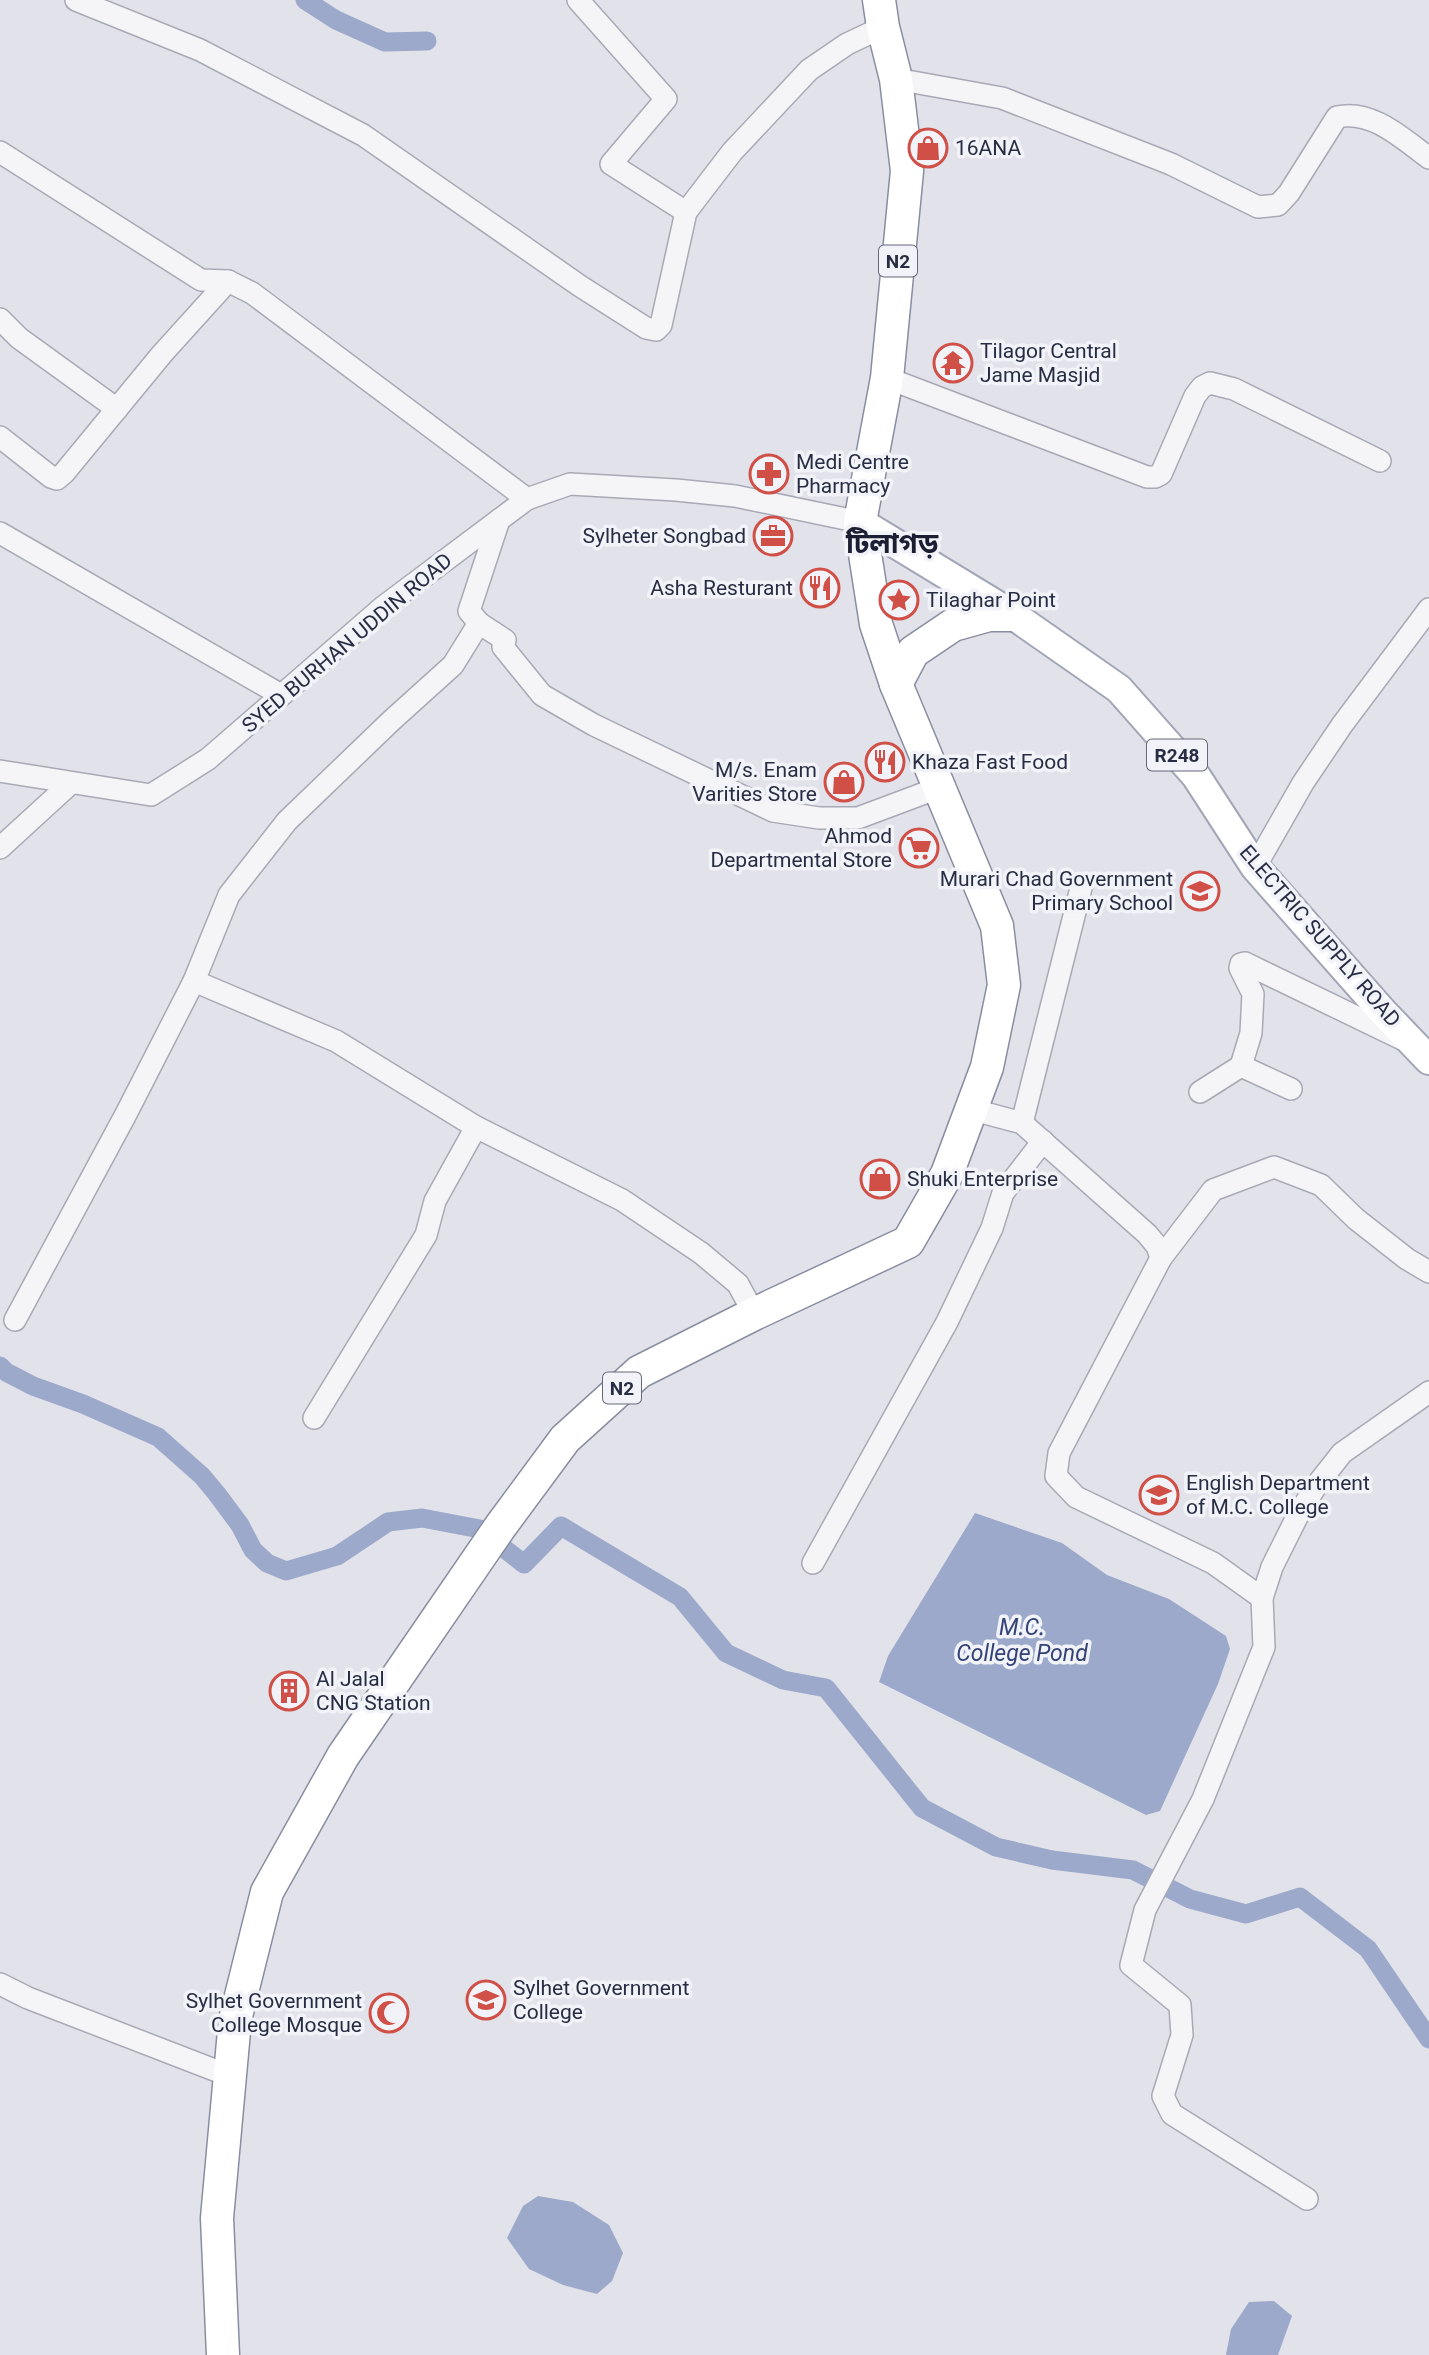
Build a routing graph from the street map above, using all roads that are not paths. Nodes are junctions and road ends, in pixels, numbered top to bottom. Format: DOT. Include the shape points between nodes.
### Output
graph roads {
  1 [pos="76,0"];
  2 [pos="578,0"];
  3 [pos="881,13"];
  4 [pos="896,79"];
  5 [pos="0,152"];
  6 [pos="1429,158"];
  7 [pos="686,212"];
  8 [pos="228,281"];
  9 [pos="0,319"];
  10 [pos="887,378"];
  11 [pos="117,409"];
  12 [pos="0,437"];
  13 [pos="1380,461"];
  14 [pos="527,499"];
  15 [pos="499,520"];
  16 [pos="860,522"];
  17 [pos="0,533"];
  18 [pos="1429,609"];
  19 [pos="1013,614"];
  20 [pos="479,623"];
  21 [pos="896,684"];
  22 [pos="281,695"];
  23 [pos="0,771"];
  24 [pos="71,783"];
  25 [pos="938,788"];
  26 [pos="0,848"];
  27 [pos="1255,867"];
  28 [pos="1082,884"];
  29 [pos="194,981"];
  30 [pos="1421,1052"];
  31 [pos="1241,1066"];
  32 [pos="1290,1089"];
  33 [pos="1200,1092"];
  34 [pos="970,1109"];
  35 [pos="1023,1123"];
  36 [pos="476,1126"];
  37 [pos="1043,1141"];
  38 [pos="1161,1258"];
  39 [pos="1429,1272"];
  40 [pos="754,1314"];
  41 [pos="15,1320"];
  42 [pos="1429,1392"];
  43 [pos="314,1418"];
  44 [pos="813,1563"];
  45 [pos="1262,1598"];
  46 [pos="0,1983"];
  47 [pos="230,2076"];
  48 [pos="1307,2199"];
  49 [pos="223,2355"];
  1 -- 7 [label="street" via="200,50 363,135 646,328 656,330 661,325"];
  2 -- 7 [label="street" via="666,99 611,164"];
  3 -- 4 [label="highway, N2"];
  3 -- 7 [label="street" via="847,44 809,69 732,152"];
  4 -- 6 [label="street" via="1002,98 1171,164 1258,207 1278,205 1289,193 1337,117 1350,114 1384,125"];
  4 -- 10 [label="highway, N2" via="907,171"];
  5 -- 8 [label="street" via="201,281"];
  8 -- 11 [label="street"];
  8 -- 14 [label="street" via="252,293"];
  9 -- 11 [label="street"];
  10 -- 13 [label="street" via="1147,477 1161,474 1195,397 1210,383 1234,389"];
  10 -- 16 [label="highway, N2"];
  11 -- 12 [label="street" via="57,479"];
  14 -- 15 [label="street, SYED BURHAN UDDIN ROAD"];
  14 -- 16 [label="street, SYED BURHAN UDDIN ROAD" via="570,484 676,490 735,496"];
  15 -- 20 [label="street" via="469,611"];
  15 -- 22 [label="street, SYED BURHAN UDDIN ROAD" via="383,607"];
  16 -- 19 [label="main road, ELECTRIC SUPPLY ROAD / R248"];
  16 -- 21 [label="highway, N2" via="876,624"];
  17 -- 22 [label="street"];
  18 -- 27 [label="street" via="1342,725"];
  19 -- 21 [label="highway" via="953,625 913,652"];
  19 -- 27 [label="main road, ELECTRIC SUPPLY ROAD / R248" via="1119,689 1196,776"];
  20 -- 25 [label="street" via="505,640 503,647 542,695 773,811 858,818"];
  20 -- 29 [label="street" via="453,666 287,821 229,895"];
  21 -- 25 [label="highway, N2"];
  22 -- 24 [label="street, SYED BURHAN UDDIN ROAD" via="208,759 151,794"];
  23 -- 24 [label="street, SYED BURHAN UDDIN ROAD"];
  24 -- 26 [label="street"];
  25 -- 34 [label="highway, N2" via="997,926 1004,985 987,1067"];
  27 -- 30 [label="main road, ELECTRIC SUPPLY ROAD / R248"];
  28 -- 35 [label="street"];
  29 -- 36 [label="street" via="336,1041"];
  29 -- 41 [label="street"];
  30 -- 31 [label="street" via="1245,963 1240,968 1253,994 1251,1033"];
  31 -- 32 [label="street"];
  31 -- 33 [label="street"];
  34 -- 35 [label="street"];
  34 -- 40 [label="highway, N2" via="947,1174 908,1242"];
  35 -- 37 [label="street"];
  36 -- 40 [label="street" via="622,1200 738,1284"];
  36 -- 43 [label="street" via="435,1202 426,1235"];
  37 -- 38 [label="street" via="1147,1234"];
  37 -- 44 [label="street" via="1003,1193 992,1228 947,1321"];
  38 -- 39 [label="street" via="1213,1190 1274,1167 1321,1185 1376,1235"];
  38 -- 45 [label="street" via="1059,1452 1056,1476 1076,1497 1213,1563"];
  40 -- 47 [label="highway, N2" via="639,1372 565,1439 500,1527 343,1756 267,1892 235,2020"];
  42 -- 45 [label="street" via="1342,1453 1298,1515"];
  45 -- 48 [label="street" via="1264,1647 1203,1799 1145,1910 1130,1965 1180,2005 1182,2035 1163,2096 1172,2114"];
  46 -- 47 [label="street"];
  47 -- 49 [label="highway, N2" via="217,2218"];
}
